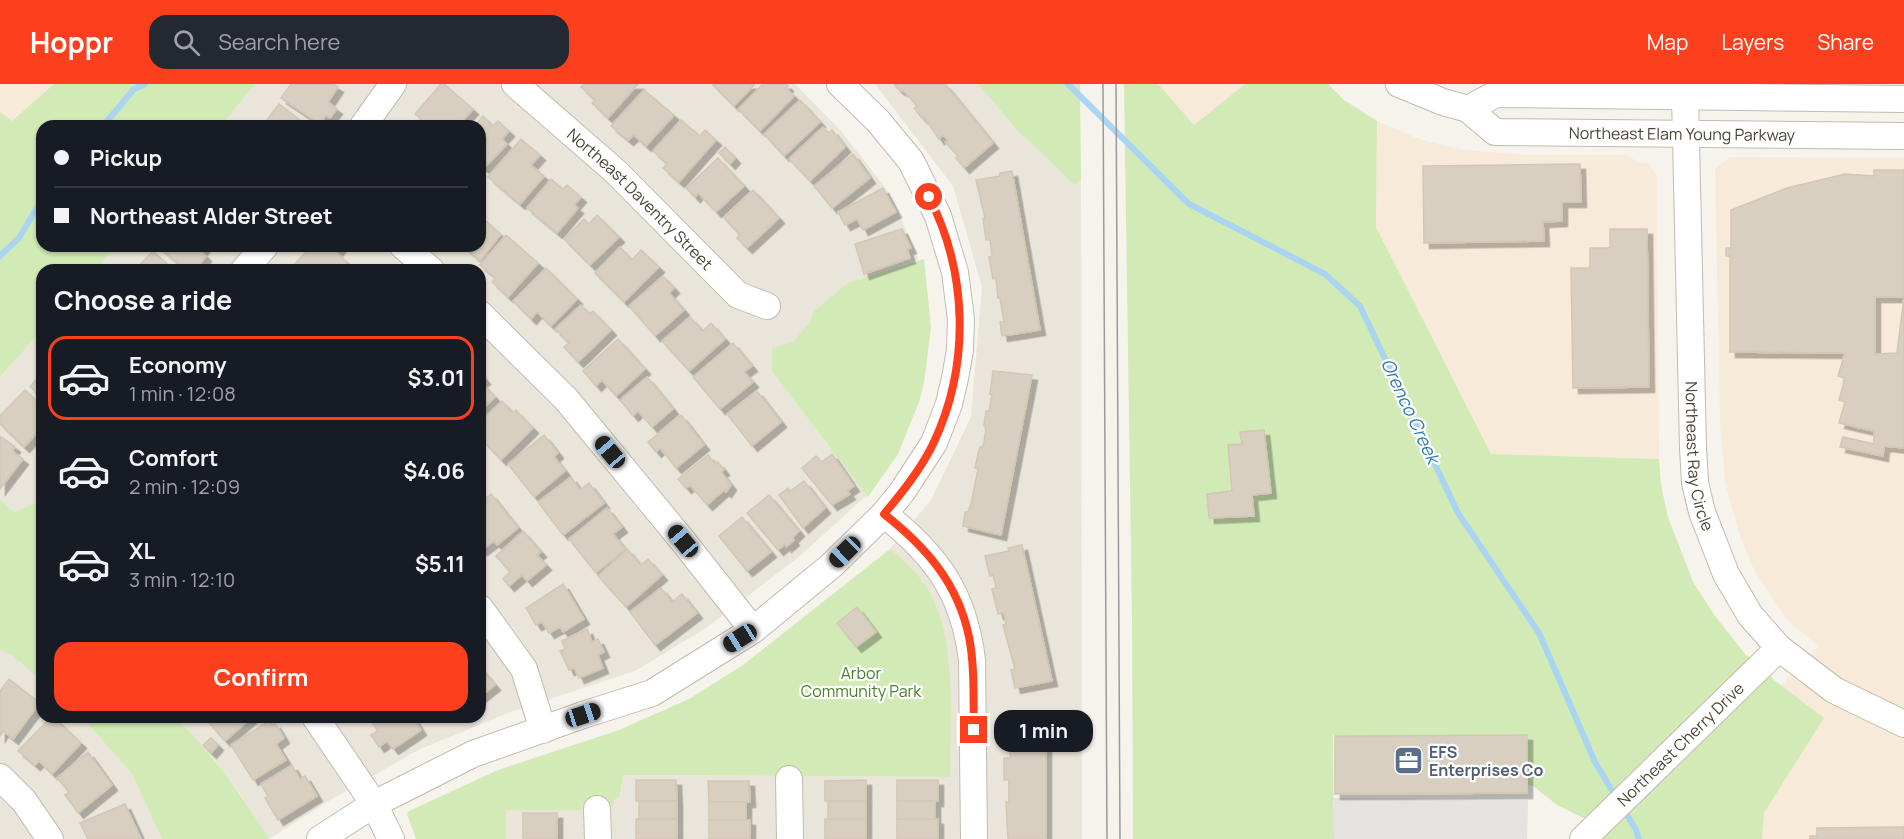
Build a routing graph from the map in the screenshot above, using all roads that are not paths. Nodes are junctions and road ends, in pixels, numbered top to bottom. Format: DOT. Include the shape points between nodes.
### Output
graph roads {
  1 [pos="393,84"];
  2 [pos="515,84"];
  3 [pos="840,84"];
  4 [pos="1399,84"];
  5 [pos="1685,96"];
  6 [pos="1904,99"];
  7 [pos="1468,108"];
  8 [pos="367,120"];
  9 [pos="1686,133"];
  10 [pos="1904,136"];
  11 [pos="260,252"];
  12 [pos="410,252"];
  13 [pos="249,264"];
  14 [pos="424,264"];
  15 [pos="767,306"];
  16 [pos="486,320"];
  17 [pos="884,514"];
  18 [pos="486,616"];
  19 [pos="753,630"];
  20 [pos="1779,648"];
  21 [pos="319,723"];
  22 [pos="1904,724"];
  23 [pos="543,729"];
  24 [pos="0,777"];
  25 [pos="789,779"];
  26 [pos="374,804"];
  27 [pos="597,809"];
  28 [pos="50,839"];
  29 [pos="320,839"];
  30 [pos="391,839"];
  31 [pos="598,839"];
  32 [pos="790,839"];
  33 [pos="974,839"];
  34 [pos="1583,839"];
  1 -- 8 [label="street"];
  2 -- 15 [label="street, Northeast Daventry Street" via="615,171 738,295"];
  3 -- 17 [label="street" via="878,121 910,161 934,206 955,272 961,319 955,378 938,434"];
  4 -- 7 [label="street, Northeast Elam Young Parkway"];
  5 -- 6 [label="street"];
  5 -- 7 [label="street" via="1496,93"];
  5 -- 9 [label="street, Northeast Ray Circle"];
  7 -- 9 [label="street, Northeast Elam Young Parkway" via="1495,132"];
  9 -- 10 [label="street, Northeast Elam Young Parkway"];
  9 -- 20 [label="street, Northeast Ray Circle" via="1695,483 1726,574 1750,615"];
  11 -- 13 [label="street"];
  12 -- 14 [label="street"];
  16 -- 19 [label="street" via="566,399"];
  17 -- 19 [label="street" via="832,565"];
  17 -- 33 [label="street" via="911,535 943,574 956,596 969,637"];
  18 -- 23 [label="street" via="524,669"];
  19 -- 23 [label="street" via="652,693"];
  20 -- 22 [label="street, Northeast Ray Circle" via="1834,690"];
  20 -- 34 [label="street, Northeast Cherry Drive"];
  21 -- 26 [label="street"];
  23 -- 26 [label="street" via="473,754"];
  24 -- 28 [label="street" via="24,801"];
  25 -- 32 [label="street"];
  26 -- 29 [label="street"];
  26 -- 30 [label="street"];
  27 -- 31 [label="street"];
}
